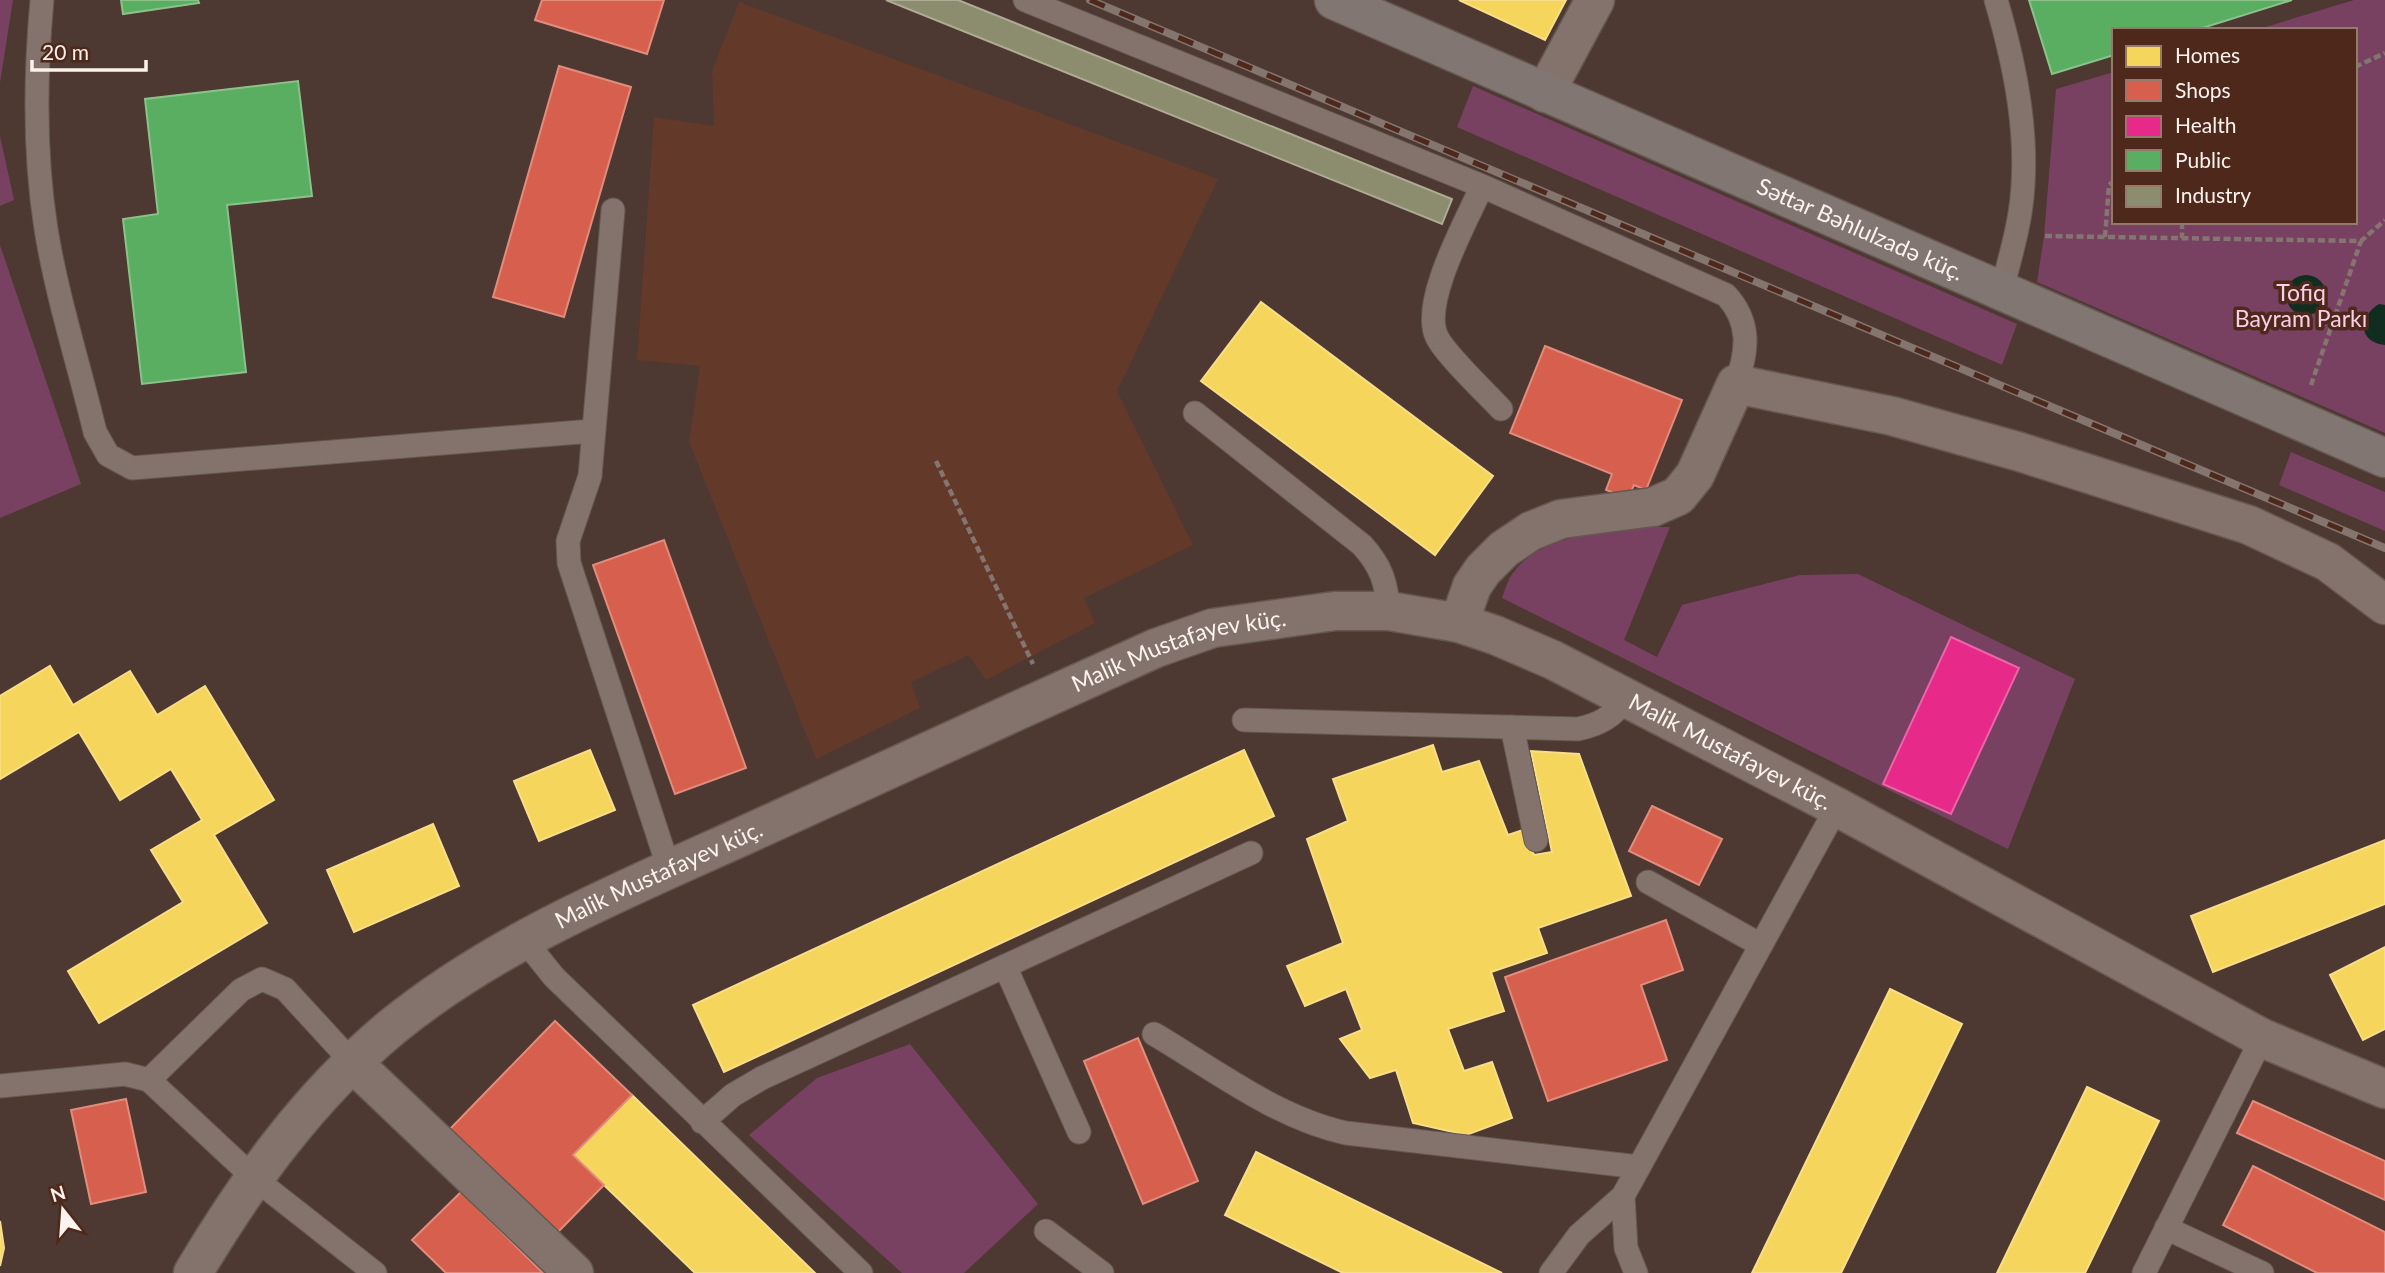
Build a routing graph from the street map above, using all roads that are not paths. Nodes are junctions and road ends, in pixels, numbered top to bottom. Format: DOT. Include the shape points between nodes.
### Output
graph roads {
  1 [pos="42,0"];
  2 [pos="1025,0"];
  3 [pos="1334,0"];
  4 [pos="1595,0"];
  5 [pos="1996,0"];
  6 [pos="1545,93"];
  7 [pos="1482,186"];
  8 [pos="613,210"];
  9 [pos="2001,292"];
  10 [pos="1736,384"];
  11 [pos="1501,409"];
  12 [pos="1195,414"];
  13 [pos="593,431"];
  14 [pos="2385,458"];
  15 [pos="2385,605"];
  16 [pos="1389,611"];
  17 [pos="1459,623"];
  18 [pos="1627,698"];
  19 [pos="1244,720"];
  20 [pos="1512,727"];
  21 [pos="1837,807"];
  22 [pos="1536,840"];
  23 [pos="1251,853"];
  24 [pos="669,869"];
  25 [pos="1648,882"];
  26 [pos="525,942"];
  27 [pos="1759,944"];
  28 [pos="1005,966"];
  29 [pos="1154,1034"];
  30 [pos="2262,1038"];
  31 [pos="2385,1058"];
  32 [pos="353,1063"];
  33 [pos="149,1080"];
  34 [pos="0,1086"];
  35 [pos="2385,1089"];
  36 [pos="702,1122"];
  37 [pos="1079,1132"];
  38 [pos="1639,1167"];
  39 [pos="254,1178"];
  40 [pos="1623,1196"];
  41 [pos="2166,1228"];
  42 [pos="1046,1231"];
  43 [pos="193,1273"];
  44 [pos="375,1273"];
  45 [pos="574,1273"];
  46 [pos="861,1273"];
  47 [pos="1102,1273"];
  48 [pos="1551,1273"];
  49 [pos="1636,1273"];
  50 [pos="2144,1273"];
  51 [pos="2262,1273"];
  1 -- 13 [label="lane" via="35,74 45,221 95,432 108,455 132,468"];
  2 -- 7 [label="lane"];
  3 -- 6 [label="main road, Səttar Bəhlulzadə küç."];
  4 -- 6 [label="street"];
  5 -- 9 [label="lane" via="2014,63 2024,151 2020,212"];
  6 -- 9 [label="main road, Səttar Bəhlulzadə küç."];
  7 -- 10 [label="lane" via="1726,295 1737,307 1745,336"];
  7 -- 11 [label="lane" via="1439,288 1432,317 1437,337"];
  8 -- 13 [label="lane"];
  9 -- 14 [label="main road, Səttar Bəhlulzadə küç."];
  10 -- 15 [label="street" via="1892,416 2249,525 2328,562"];
  10 -- 17 [label="street" via="1695,475 1678,496 1653,507 1561,519 1531,531 1483,570"];
  12 -- 16 [label="lane" via="1362,545 1385,578"];
  13 -- 24 [label="lane" via="590,476 568,541 569,563"];
  16 -- 17 [label="street, Malik Mustafayev küç."];
  16 -- 24 [label="street, Malik Mustafayev küç." via="1312,614 1213,628 1156,648"];
  17 -- 18 [label="street, Malik Mustafayev küç." via="1553,660"];
  18 -- 20 [label="lane" via="1614,716 1599,724 1578,729"];
  18 -- 21 [label="street, Malik Mustafayev küç."];
  19 -- 20 [label="lane"];
  20 -- 22 [label="lane"];
  21 -- 27 [label="lane"];
  21 -- 30 [label="street, Malik Mustafayev küç."];
  23 -- 28 [label="lane"];
  24 -- 26 [label="street, Malik Mustafayev küç."];
  25 -- 27 [label="lane"];
  26 -- 32 [label="street, Malik Mustafayev küç." via="434,995"];
  26 -- 36 [label="lane" via="554,977"];
  27 -- 38 [label="lane"];
  28 -- 36 [label="lane" via="762,1078"];
  28 -- 37 [label="lane"];
  29 -- 38 [label="lane" via="1317,1127"];
  30 -- 31 [label="street" via="2348,1058"];
  30 -- 35 [label="street"];
  30 -- 41 [label="lane"];
  32 -- 33 [label="lane" via="285,989 262,979 241,990"];
  32 -- 39 [label="street, Malik Mustafayev küç."];
  32 -- 45 [label="street"];
  33 -- 34 [label="lane" via="125,1074"];
  33 -- 39 [label="lane"];
  36 -- 46 [label="lane"];
  38 -- 40 [label="lane"];
  39 -- 43 [label="street, Malik Mustafayev küç."];
  39 -- 44 [label="lane"];
  40 -- 48 [label="lane" via="1579,1236"];
  40 -- 49 [label="lane" via="1626,1248"];
  41 -- 50 [label="lane"];
  41 -- 51 [label="lane"];
  42 -- 47 [label="lane"];
}
